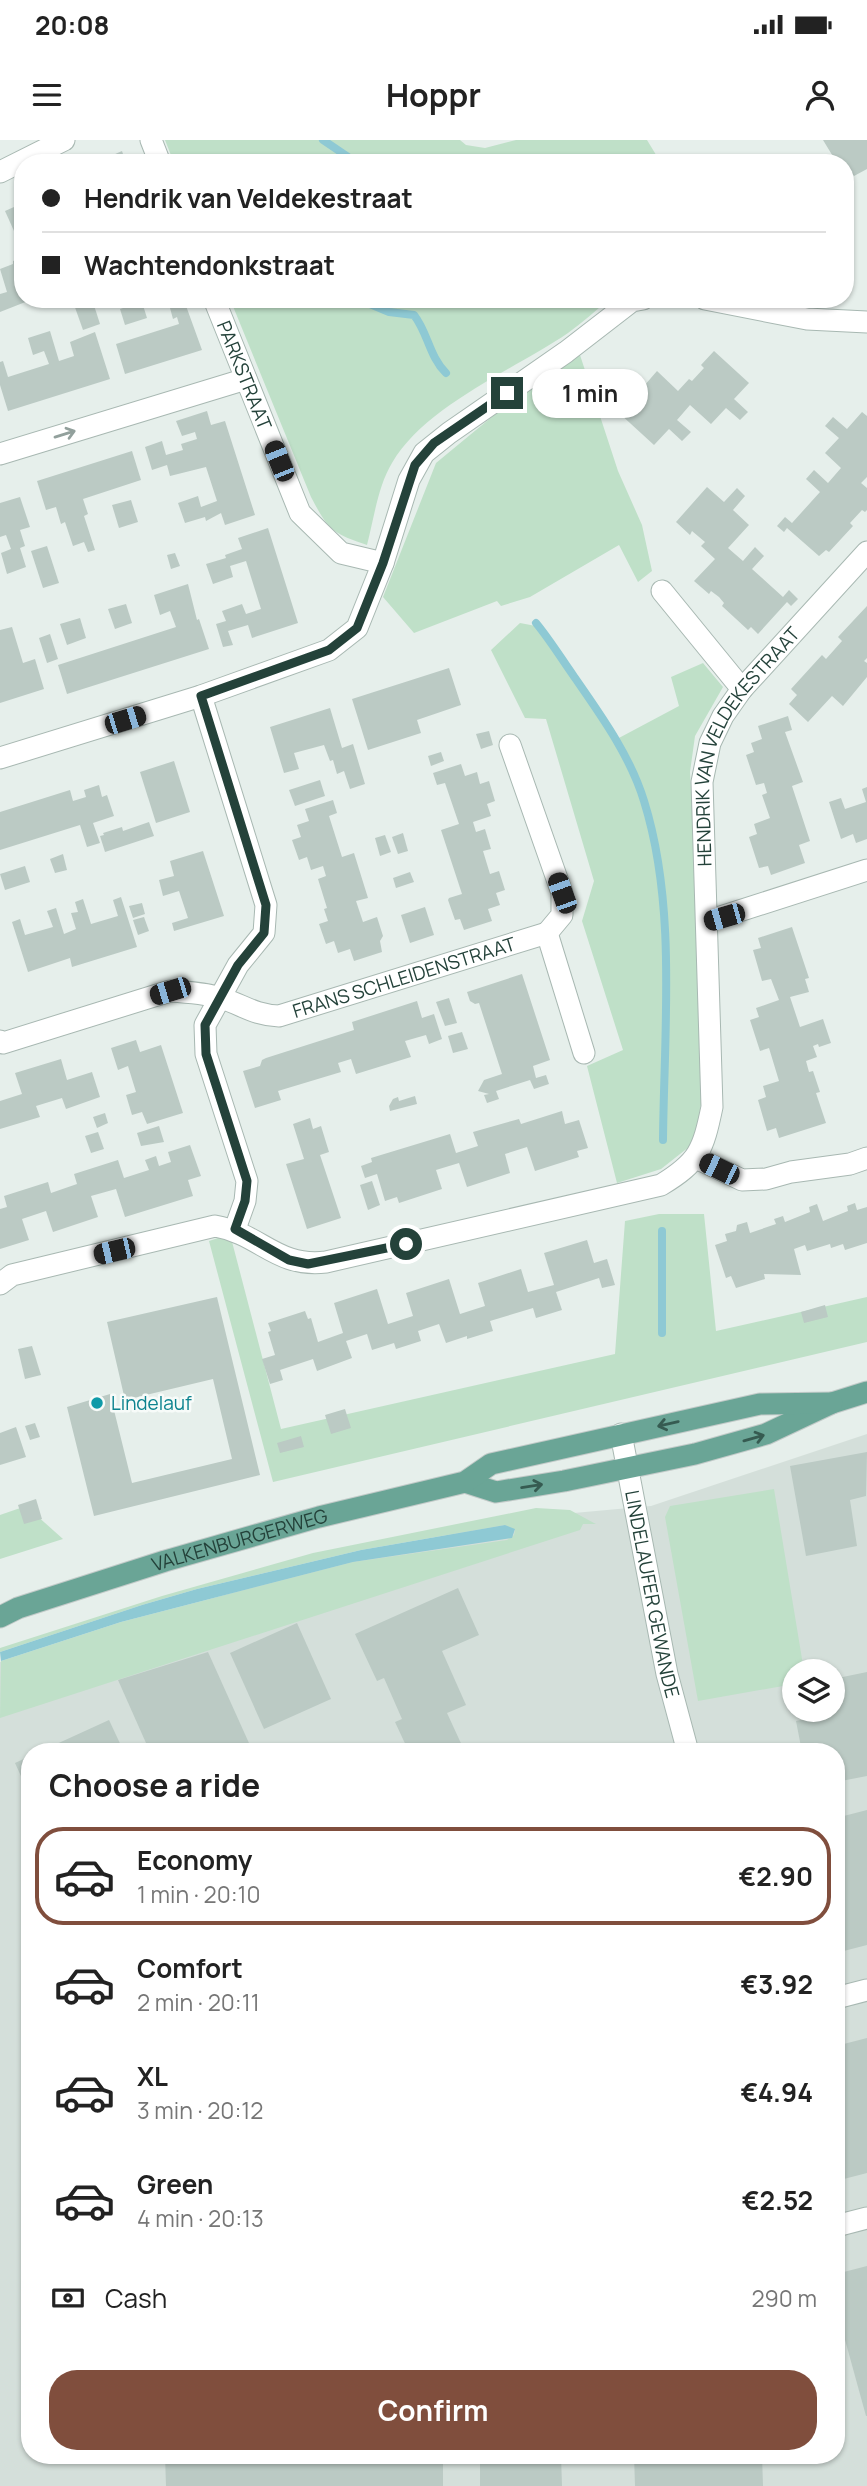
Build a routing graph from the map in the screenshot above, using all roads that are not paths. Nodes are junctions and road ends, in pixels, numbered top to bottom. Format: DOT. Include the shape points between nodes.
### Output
graph roads {
  1 [pos="64,140"];
  2 [pos="36,154"];
  3 [pos="218,308"];
  4 [pos="622,308"];
  5 [pos="751,308"];
  6 [pos="867,323"];
  7 [pos="246,379"];
  8 [pos="0,454"];
  9 [pos="866,554"];
  10 [pos="383,563"];
  11 [pos="662,591"];
  12 [pos="742,689"];
  13 [pos="201,696"];
  14 [pos="510,745"];
  15 [pos="0,758"];
  16 [pos="867,870"];
  17 [pos="708,921"];
  18 [pos="547,933"];
  19 [pos="220,998"];
  20 [pos="0,1041"];
  21 [pos="584,1054"];
  22 [pos="696,1158"];
  23 [pos="867,1158"];
  24 [pos="235,1229"];
  25 [pos="0,1284"];
  26 [pos="867,1392"];
  27 [pos="832,1403"];
  28 [pos="621,1434"];
  29 [pos="628,1468"];
  30 [pos="466,1482"];
  31 [pos="6,1611"];
  32 [pos="686,1743"];
  33 [pos="867,1990"];
  34 [pos="845,1996"];
  35 [pos="867,2218"];
  36 [pos="845,2224"];
  1 -- 2 [label="street"];
  3 -- 7 [label="street, PARKSTRAAT"];
  4 -- 10 [label="street" via="424,453 409,480"];
  5 -- 6 [label="street" via="807,319"];
  8 -- 7 [label="street, one-way"];
  7 -- 10 [label="street, PARKSTRAAT" via="300,513 341,553"];
  9 -- 12 [label="street, HENDRIK VAN VELDEKESTRAAT"];
  10 -- 13 [label="street" via="357,628 329,650"];
  11 -- 12 [label="street"];
  12 -- 17 [label="street, HENDRIK VAN VELDEKESTRAAT" via="710,743 702,782"];
  13 -- 15 [label="street"];
  13 -- 19 [label="street" via="266,905 264,933 238,965"];
  14 -- 18 [label="street" via="562,893 562,915"];
  16 -- 17 [label="street"];
  17 -- 22 [label="street, HENDRIK VAN VELDEKESTRAAT" via="712,1108"];
  18 -- 19 [label="street, FRANS SCHLEIDENSTRAAT" via="279,1016 260,1015"];
  18 -- 21 [label="street"];
  19 -- 20 [label="street, FRANS SCHLEIDENSTRAAT" via="170,991"];
  19 -- 24 [label="street" via="205,1025 204,1042 247,1181"];
  22 -- 23 [label="street" via="742,1180"];
  22 -- 24 [label="street, HENDRIK VAN VELDEKESTRAAT" via="660,1185 326,1262 289,1260"];
  24 -- 25 [label="street" via="215,1226 12,1275"];
  26 -- 27 [label="main road, VALKENBURGERWEG"];
  27 -- 28 [label="main road, VALKENBURGERWEG, one-way" via="760,1404"];
  29 -- 27 [label="main road, VALKENBURGERWEG, one-way" via="766,1434"];
  28 -- 29 [label="street, LINDELAUFER GEWANDE"];
  28 -- 30 [label="main road, VALKENBURGERWEG" via="491,1464"];
  30 -- 29 [label="main road, VALKENBURGERWEG, one-way" via="496,1492"];
  29 -- 32 [label="street, LINDELAUFER GEWANDE" via="667,1674"];
  30 -- 31 [label="main road, VALKENBURGERWEG" via="319,1517"];
  33 -- 34 [label="street"];
  35 -- 36 [label="street"];
}
